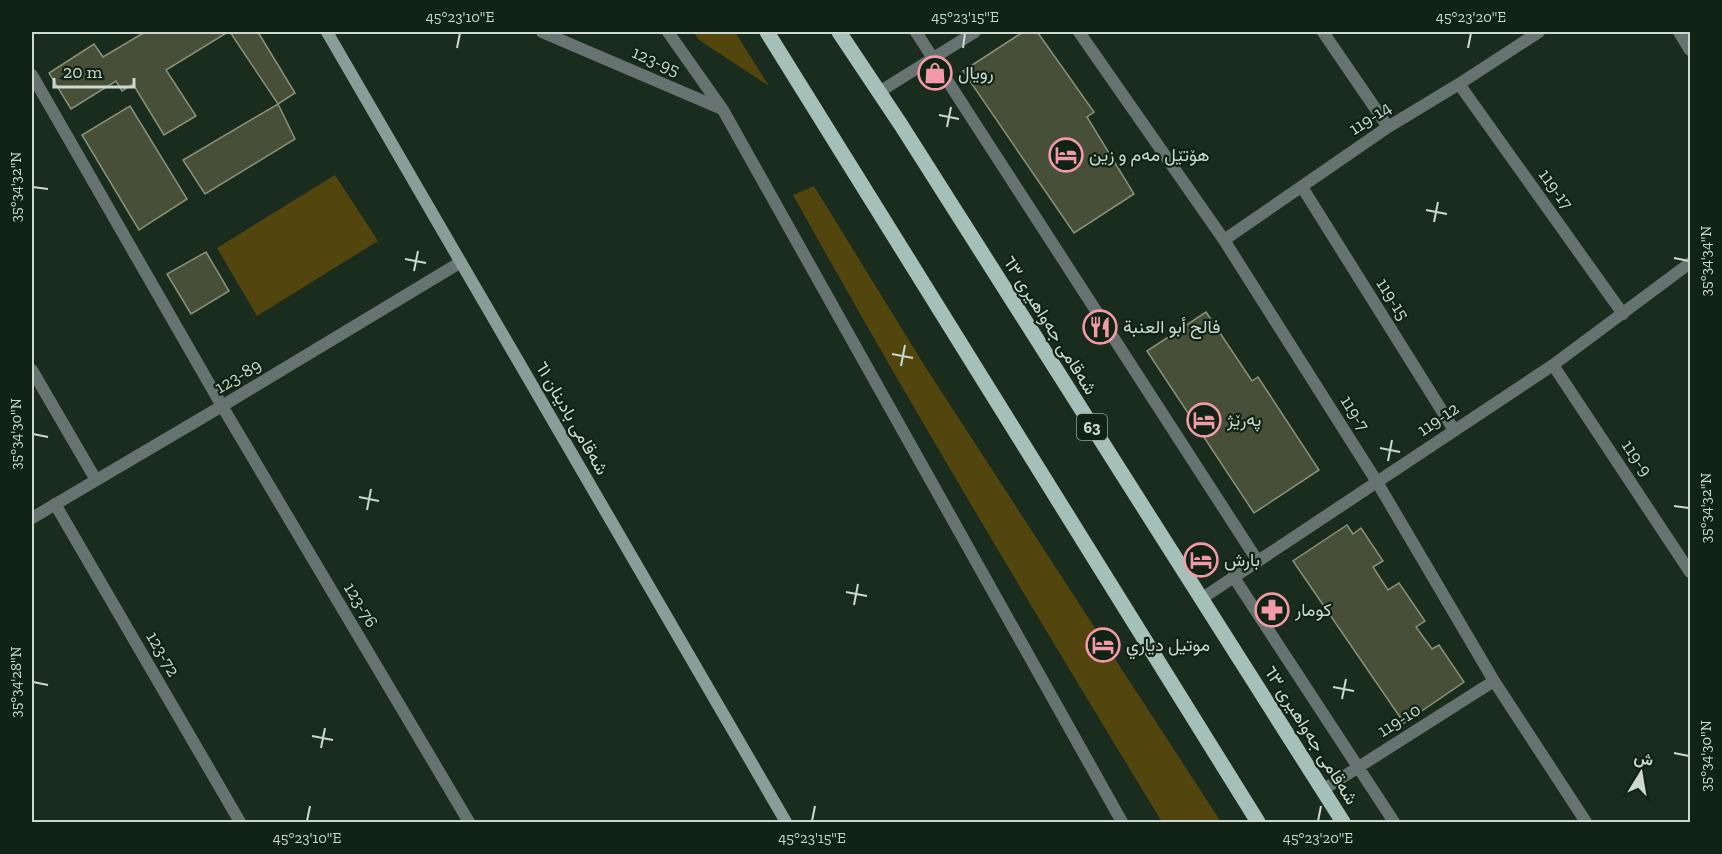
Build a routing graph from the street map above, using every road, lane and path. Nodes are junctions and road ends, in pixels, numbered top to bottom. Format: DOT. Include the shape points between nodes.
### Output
graph roads {
  1 [pos="327,32"];
  2 [pos="542,32"];
  3 [pos="668,32"];
  4 [pos="767,32"];
  5 [pos="839,32"];
  6 [pos="916,32"];
  7 [pos="975,32"];
  8 [pos="1078,32"];
  9 [pos="1323,32"];
  10 [pos="1539,32"];
  11 [pos="1679,32"];
  12 [pos="1690,50"];
  13 [pos="933,57"];
  14 [pos="32,75"];
  15 [pos="1459,84"];
  16 [pos="879,92"];
  17 [pos="723,110"];
  18 [pos="1388,127"];
  19 [pos="1302,187"];
  20 [pos="1224,240"];
  21 [pos="461,262"];
  22 [pos="1690,263"];
  23 [pos="1623,314"];
  24 [pos="1553,365"];
  25 [pos="32,370"];
  26 [pos="222,406"];
  27 [pos="1454,430"];
  28 [pos="96,480"];
  29 [pos="1377,482"];
  30 [pos="55,504"];
  31 [pos="32,518"];
  32 [pos="1257,560"];
  33 [pos="1690,572"];
  34 [pos="1233,576"];
  35 [pos="1201,599"];
  36 [pos="1494,681"];
  37 [pos="1358,768"];
  38 [pos="1324,789"];
  39 [pos="240,822"];
  40 [pos="469,822"];
  41 [pos="786,822"];
  42 [pos="1122,822"];
  43 [pos="1258,822"];
  44 [pos="1343,822"];
  45 [pos="1394,822"];
  46 [pos="1586,822"];
  1 -- 21 [label="street, شەقامی بادینان ٦١"];
  2 -- 17 [label="street, 123-95"];
  3 -- 17 [label="street"];
  4 -- 43 [label="main road"];
  5 -- 16 [label="main road, شەقامی جەواهیری ٦٣ / 63"];
  6 -- 13 [label="street"];
  7 -- 13 [label="street"];
  8 -- 20 [label="street, 119-7"];
  9 -- 18 [label="street"];
  10 -- 15 [label="street, 119-14"];
  11 -- 12 [label="street"];
  13 -- 16 [label="street"];
  13 -- 32 [label="street"];
  14 -- 26 [label="street, 123-76"];
  15 -- 18 [label="street, 119-14"];
  15 -- 23 [label="street, 119-17"];
  16 -- 35 [label="main road, شەقامی جەواهیری ٦٣ / 63"];
  17 -- 42 [label="street"];
  18 -- 19 [label="street, 119-14"];
  19 -- 20 [label="street, 119-14"];
  19 -- 27 [label="street, 119-15"];
  20 -- 29 [label="street, 119-7"];
  21 -- 26 [label="street, 123-89"];
  21 -- 41 [label="street, شەقامی بادینان ٦١"];
  22 -- 23 [label="street, 119-12"];
  23 -- 24 [label="street, 119-12"];
  24 -- 27 [label="street, 119-12"];
  24 -- 33 [label="street, 119-9"];
  25 -- 28 [label="street"];
  26 -- 28 [label="street, 123-89"];
  26 -- 40 [label="street, 123-76"];
  27 -- 29 [label="street, 119-12"];
  28 -- 30 [label="street, 123-89"];
  29 -- 32 [label="street, 119-12"];
  29 -- 36 [label="street, 119-7"];
  30 -- 31 [label="street, 123-89"];
  30 -- 39 [label="street, 123-72"];
  32 -- 34 [label="street, 119-12"];
  34 -- 35 [label="street, 119-12"];
  34 -- 37 [label="street"];
  35 -- 38 [label="main road, شەقامی جەواهیری ٦٣ / 63"];
  36 -- 37 [label="street, 119-10"];
  36 -- 46 [label="street, 119-7"];
  37 -- 38 [label="street, 119-10"];
  37 -- 45 [label="street"];
  38 -- 44 [label="main road, شەقامی جەواهیری ٦٣ / 63"];
}
